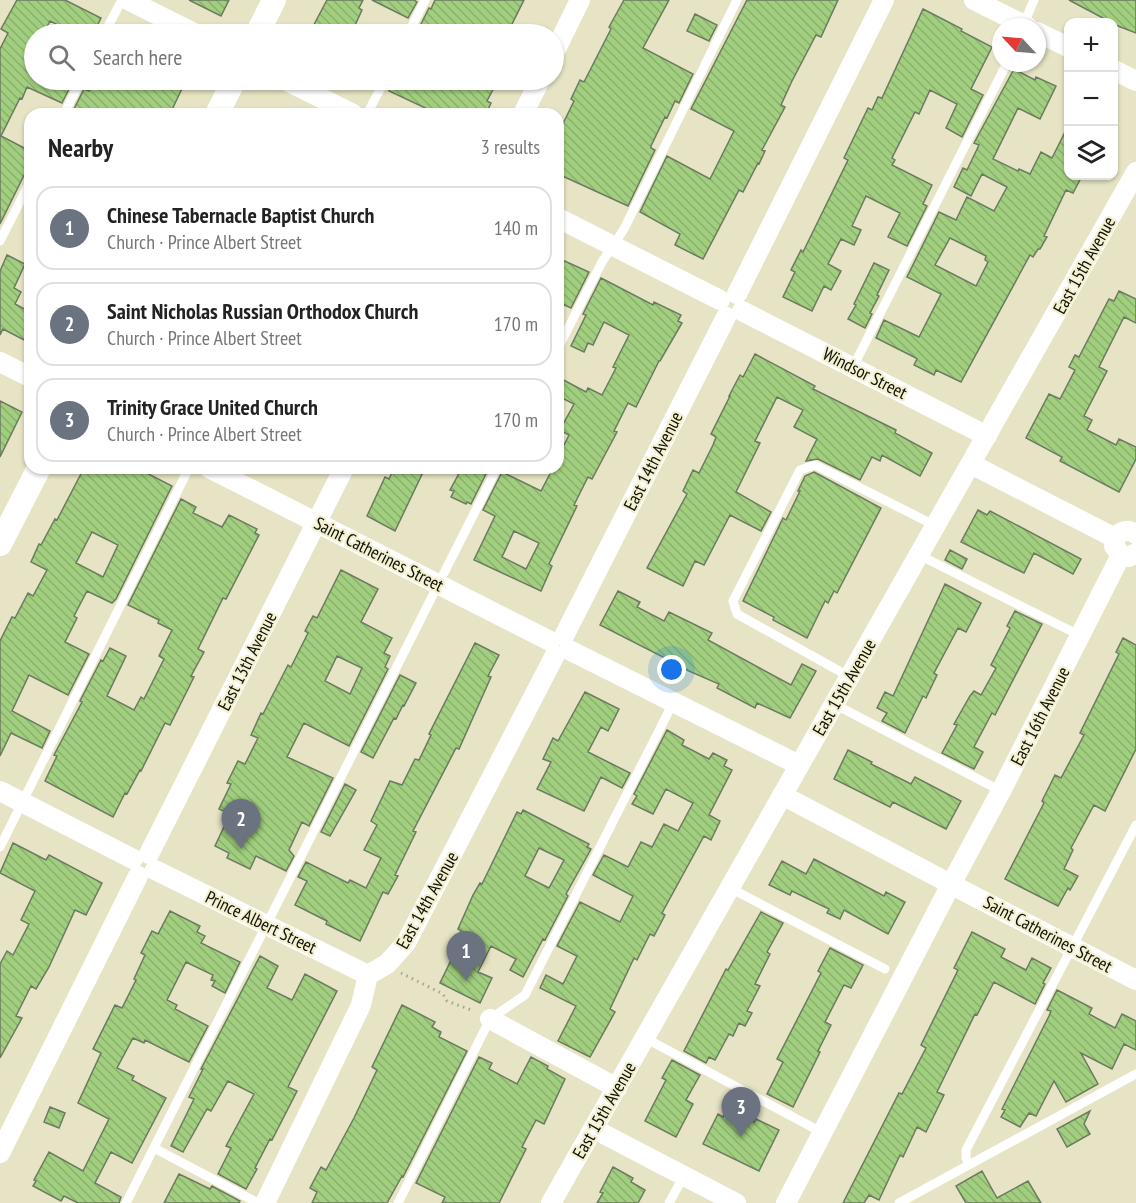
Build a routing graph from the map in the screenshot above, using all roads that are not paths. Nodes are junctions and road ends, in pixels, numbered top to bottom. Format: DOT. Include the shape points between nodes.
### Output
graph roads {
  1 [pos="122,0"];
  2 [pos="128,0"];
  3 [pos="274,0"];
  4 [pos="425,0"];
  5 [pos="580,0"];
  6 [pos="737,0"];
  7 [pos="884,0"];
  8 [pos="974,0"];
  9 [pos="1034,0"];
  10 [pos="1009,18"];
  11 [pos="1030,18"];
  12 [pos="109,24"];
  13 [pos="176,24"];
  14 [pos="262,24"];
  15 [pos="413,24"];
  16 [pos="564,32"];
  17 [pos="1046,37"];
  18 [pos="1064,45"];
  19 [pos="1002,72"];
  20 [pos="1117,72"];
  21 [pos="1136,81"];
  22 [pos="76,90"];
  23 [pos="229,90"];
  24 [pos="305,90"];
  25 [pos="380,90"];
  26 [pos="535,90"];
  27 [pos="67,108"];
  28 [pos="220,108"];
  29 [pos="341,108"];
  30 [pos="370,108"];
  31 [pos="526,108"];
  32 [pos="1136,172"];
  33 [pos="24,194"];
  34 [pos="564,221"];
  35 [pos="0,241"];
  36 [pos="613,246"];
  37 [pos="731,306"];
  38 [pos="564,336"];
  39 [pos="0,362"];
  40 [pos="853,367"];
  41 [pos="24,374"];
  42 [pos="987,435"];
  43 [pos="971,464"];
  44 [pos="36,474"];
  45 [pos="186,474"];
  46 [pos="220,474"];
  47 [pos="341,474"];
  48 [pos="494,474"];
  49 [pos="316,523"];
  50 [pos="936,526"];
  51 [pos="1130,540"];
  52 [pos="0,544"];
  53 [pos="919,555"];
  54 [pos="437,584"];
  55 [pos="1081,636"];
  56 [pos="560,646"];
  57 [pos="849,677"];
  58 [pos="673,703"];
  59 [pos="834,704"];
  60 [pos="799,765"];
  61 [pos="0,791"];
  62 [pos="1001,791"];
  63 [pos="782,795"];
  64 [pos="22,802"];
  65 [pos="1136,825"];
  66 [pos="0,847"];
  67 [pos="144,865"];
  68 [pos="952,884"];
  69 [pos="730,888"];
  70 [pos="267,924"];
  71 [pos="1072,948"];
  72 [pos="885,969"];
  73 [pos="368,975"];
  74 [pos="1136,980"];
  75 [pos="490,1019"];
  76 [pos="645,1038"];
  77 [pos="1136,1074"];
  78 [pos="617,1088"];
  79 [pos="594,1129"];
  80 [pos="823,1133"];
  81 [pos="154,1148"];
  82 [pos="0,1153"];
  83 [pos="969,1165"];
  84 [pos="684,1176"];
  85 [pos="126,1203"];
  86 [pos="258,1203"];
  87 [pos="265,1203"];
  88 [pos="398,1203"];
  89 [pos="551,1203"];
  90 [pos="669,1203"];
  91 [pos="736,1203"];
  92 [pos="786,1203"];
  93 [pos="899,1203"];
  1 -- 12 [label="lane"];
  2 -- 13 [label="street"];
  3 -- 14 [label="street"];
  4 -- 15 [label="lane"];
  5 -- 16 [label="street"];
  6 -- 36 [label="lane"];
  7 -- 37 [label="street, East 14th Avenue"];
  8 -- 10 [label="street"];
  9 -- 11 [label="lane"];
  17 -- 18 [label="street"];
  19 -- 40 [label="lane"];
  20 -- 21 [label="street"];
  22 -- 27 [label="lane"];
  23 -- 28 [label="street"];
  24 -- 29 [label="street"];
  25 -- 30 [label="lane"];
  26 -- 31 [label="street"];
  32 -- 42 [label="street, East 15th Avenue"];
  33 -- 35 [label="lane"];
  34 -- 36 [label="street, Windsor Street"];
  36 -- 37 [label="street, Windsor Street"];
  36 -- 38 [label="lane"];
  37 -- 40 [label="street, Windsor Street"];
  37 -- 56 [label="street, East 14th Avenue"];
  39 -- 41 [label="street"];
  40 -- 42 [label="street, Windsor Street"];
  42 -- 43 [label="street, East 15th Avenue"];
  43 -- 50 [label="street, East 15th Avenue"];
  43 -- 51 [label="street"];
  44 -- 52 [label="street"];
  45 -- 64 [label="lane"];
  46 -- 49 [label="street, Saint Catherines Street"];
  47 -- 49 [label="street, East 13th Avenue"];
  48 -- 54 [label="lane"];
  49 -- 54 [label="street, Saint Catherines Street"];
  49 -- 67 [label="street, East 13th Avenue"];
  50 -- 53 [label="street, East 15th Avenue"];
  50 -- 57 [label="lane" via="815,465 800,470 733,601 737,614"];
  51 -- 55 [label="street, East 16th Avenue"];
  53 -- 55 [label="lane"];
  53 -- 57 [label="street, East 15th Avenue"];
  54 -- 56 [label="street, Saint Catherines Street"];
  54 -- 70 [label="lane"];
  55 -- 62 [label="street, East 16th Avenue"];
  56 -- 58 [label="street, Saint Catherines Street"];
  56 -- 73 [label="street, East 14th Avenue" via="406,943 387,964"];
  57 -- 59 [label="street, East 15th Avenue"];
  58 -- 60 [label="street, Saint Catherines Street"];
  58 -- 75 [label="lane" via="525,995"];
  59 -- 60 [label="street, East 15th Avenue"];
  59 -- 62 [label="lane"];
  60 -- 63 [label="street, East 15th Avenue"];
  61 -- 64 [label="street, Prince Albert Street"];
  62 -- 68 [label="street, East 16th Avenue"];
  63 -- 68 [label="street, Saint Catherines Street"];
  63 -- 69 [label="street, East 15th Avenue"];
  64 -- 66 [label="lane"];
  64 -- 67 [label="street, Prince Albert Street"];
  65 -- 71 [label="lane"];
  67 -- 70 [label="street, Prince Albert Street"];
  67 -- 82 [label="street, East 13th Avenue"];
  68 -- 71 [label="street, Saint Catherines Street"];
  68 -- 80 [label="street, East 16th Avenue"];
  69 -- 72 [label="lane"];
  69 -- 76 [label="street, East 15th Avenue"];
  70 -- 73 [label="street, Prince Albert Street"];
  70 -- 81 [label="lane"];
  71 -- 74 [label="street, Saint Catherines Street"];
  71 -- 83 [label="lane" via="966,1150"];
  73 -- 87 [label="street" via="361,1005"];
  75 -- 78 [label="street"];
  75 -- 88 [label="lane"];
  76 -- 78 [label="street, East 15th Avenue"];
  76 -- 80 [label="lane"];
  77 -- 83 [label="lane"];
  78 -- 79 [label="street, East 15th Avenue"];
  79 -- 84 [label="street"];
  79 -- 89 [label="street, East 15th Avenue"];
  80 -- 92 [label="street, East 16th Avenue"];
  81 -- 85 [label="lane"];
  81 -- 86 [label="lane"];
  83 -- 93 [label="lane"];
  84 -- 90 [label="lane"];
  84 -- 91 [label="street"];
}
